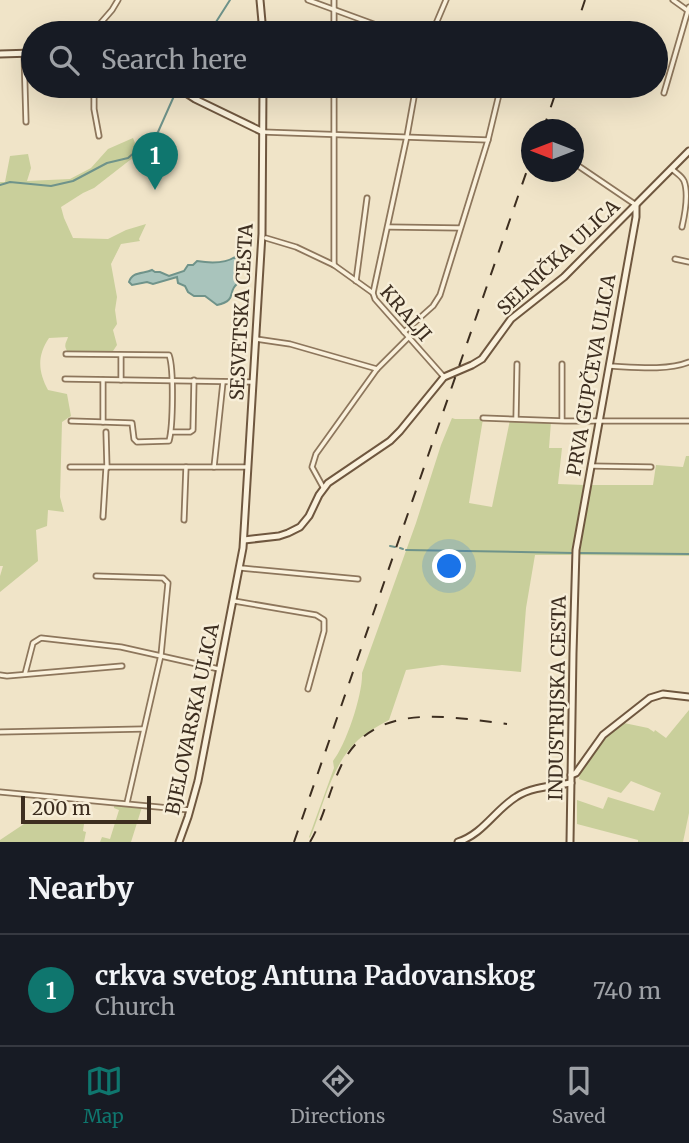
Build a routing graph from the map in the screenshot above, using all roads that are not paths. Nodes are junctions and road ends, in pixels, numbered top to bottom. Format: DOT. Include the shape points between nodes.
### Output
graph roads {
  1 [pos="117,0"];
  2 [pos="260,0"];
  3 [pos="308,0"];
  4 [pos="334,0"];
  5 [pos="440,0"];
  6 [pos="673,0"];
  7 [pos="446,1"];
  8 [pos="689,9"];
  9 [pos="334,10"];
  10 [pos="103,21"];
  11 [pos="262,21"];
  12 [pos="334,21"];
  13 [pos="365,21"];
  14 [pos="437,21"];
  15 [pos="21,53"];
  16 [pos="0,54"];
  17 [pos="668,80"];
  18 [pos="25,98"];
  19 [pos="94,98"];
  20 [pos="194,98"];
  21 [pos="263,98"];
  22 [pos="334,98"];
  23 [pos="414,98"];
  24 [pos="498,98"];
  25 [pos="26,122"];
  26 [pos="263,132"];
  27 [pos="334,135"];
  28 [pos="99,136"];
  29 [pos="407,136"];
  30 [pos="488,140"];
  31 [pos="689,151"];
  32 [pos="671,169"];
  33 [pos="584,170"];
  34 [pos="367,198"];
  35 [pos="636,205"];
  36 [pos="387,227"];
  37 [pos="682,227"];
  38 [pos="460,228"];
  39 [pos="267,238"];
  40 [pos="675,259"];
  41 [pos="689,262"];
  42 [pos="334,265"];
  43 [pos="356,281"];
  44 [pos="373,293"];
  45 [pos="404,332"];
  46 [pos="408,337"];
  47 [pos="256,339"];
  48 [pos="66,354"];
  49 [pos="121,355"];
  50 [pos="689,362"];
  51 [pos="517,364"];
  52 [pos="562,365"];
  53 [pos="609,366"];
  54 [pos="377,369"];
  55 [pos="444,377"];
  56 [pos="65,379"];
  57 [pos="103,380"];
  58 [pos="121,380"];
  59 [pos="171,380"];
  60 [pos="194,380"];
  61 [pos="223,382"];
  62 [pos="253,382"];
  63 [pos="484,418"];
  64 [pos="517,418"];
  65 [pos="562,420"];
  66 [pos="71,421"];
  67 [pos="599,421"];
  68 [pos="689,421"];
  69 [pos="103,422"];
  70 [pos="106,432"];
  71 [pos="171,432"];
  72 [pos="591,466"];
  73 [pos="70,467"];
  74 [pos="186,467"];
  75 [pos="214,467"];
  76 [pos="248,467"];
  77 [pos="651,467"];
  78 [pos="106,468"];
  79 [pos="323,487"];
  80 [pos="103,517"];
  81 [pos="184,520"];
  82 [pos="244,540"];
  83 [pos="576,552"];
  84 [pos="240,568"];
  85 [pos="96,576"];
  86 [pos="358,579"];
  87 [pos="234,601"];
  88 [pos="161,655"];
  89 [pos="122,666"];
  90 [pos="217,669"];
  91 [pos="25,674"];
  92 [pos="0,675"];
  93 [pos="307,689"];
  94 [pos="689,697"];
  95 [pos="143,729"];
  96 [pos="0,732"];
  97 [pos="571,775"];
  98 [pos="571,783"];
  99 [pos="0,792"];
  100 [pos="127,803"];
  101 [pos="190,810"];
  102 [pos="179,842"];
  103 [pos="458,842"];
  104 [pos="570,842"];
  1 -- 10 [label="street"];
  2 -- 11 [label="street"];
  3 -- 9 [label="street"];
  4 -- 9 [label="street"];
  5 -- 7 [label="street"];
  6 -- 8 [label="street"];
  7 -- 14 [label="street"];
  8 -- 17 [label="street"];
  9 -- 12 [label="street"];
  9 -- 13 [label="street"];
  15 -- 16 [label="street"];
  18 -- 25 [label="street"];
  19 -- 28 [label="street"];
  20 -- 26 [label="street"];
  21 -- 26 [label="street, SESVETSKA CESTA"];
  22 -- 27 [label="street"];
  23 -- 29 [label="street"];
  24 -- 30 [label="street"];
  26 -- 27 [label="street"];
  26 -- 47 [label="street, SESVETSKA CESTA"];
  27 -- 29 [label="street"];
  27 -- 42 [label="street"];
  29 -- 30 [label="street"];
  29 -- 36 [label="street"];
  30 -- 38 [label="street"];
  31 -- 32 [label="street, SELNIČKA ULICA"];
  32 -- 35 [label="street, SELNIČKA ULICA"];
  32 -- 37 [label="street" via="686,185"];
  33 -- 35 [label="street"];
  34 -- 43 [label="street"];
  35 -- 53 [label="street, PRVA GUPČEVA ULICA"];
  35 -- 55 [label="street, SELNIČKA ULICA" via="564,277 511,319 482,359"];
  36 -- 38 [label="street"];
  36 -- 44 [label="street"];
  38 -- 45 [label="street" via="437,302"];
  39 -- 42 [label="street, KRALJI"];
  40 -- 41 [label="street"];
  42 -- 43 [label="street, KRALJI"];
  43 -- 44 [label="street, KRALJI"];
  44 -- 45 [label="street, KRALJI"];
  45 -- 46 [label="street, KRALJI"];
  46 -- 54 [label="street"];
  46 -- 55 [label="street, KRALJI"];
  47 -- 54 [label="street"];
  47 -- 62 [label="street, SESVETSKA CESTA"];
  48 -- 49 [label="street"];
  49 -- 58 [label="street"];
  49 -- 59 [label="street" via="169,355"];
  50 -- 53 [label="street" via="668,367"];
  51 -- 64 [label="street"];
  52 -- 65 [label="street"];
  53 -- 67 [label="street, PRVA GUPČEVA ULICA"];
  54 -- 79 [label="street" via="316,454 312,467"];
  55 -- 79 [label="street" via="390,441"];
  56 -- 57 [label="street"];
  57 -- 58 [label="street"];
  57 -- 69 [label="street"];
  58 -- 59 [label="street"];
  59 -- 60 [label="street"];
  59 -- 71 [label="street"];
  60 -- 61 [label="street"];
  60 -- 71 [label="street" via="193,430"];
  61 -- 62 [label="street"];
  61 -- 75 [label="street"];
  62 -- 76 [label="street, SESVETSKA CESTA"];
  63 -- 64 [label="street"];
  64 -- 65 [label="street"];
  65 -- 67 [label="street"];
  66 -- 69 [label="street"];
  67 -- 68 [label="street"];
  67 -- 72 [label="street, PRVA GUPČEVA ULICA"];
  69 -- 71 [label="street" via="132,423 137,442 168,442"];
  70 -- 78 [label="street"];
  72 -- 77 [label="street"];
  72 -- 83 [label="street, PRVA GUPČEVA ULICA"];
  73 -- 78 [label="street"];
  74 -- 75 [label="street"];
  74 -- 78 [label="street"];
  74 -- 81 [label="street"];
  75 -- 76 [label="street"];
  76 -- 82 [label="street, SESVETSKA CESTA"];
  78 -- 80 [label="street"];
  79 -- 82 [label="street" via="309,516 295,530"];
  82 -- 84 [label="street, BJELOVARSKA ULICA"];
  83 -- 97 [label="street, INDUSTRIJSKA CESTA"];
  84 -- 86 [label="street"];
  84 -- 87 [label="street, BJELOVARSKA ULICA"];
  85 -- 88 [label="street" via="163,578 167,582"];
  87 -- 90 [label="street, BJELOVARSKA ULICA"];
  87 -- 93 [label="street, BJELOVARSKA ULICA" via="324,620"];
  88 -- 90 [label="street"];
  88 -- 91 [label="street" via="41,638 33,643"];
  88 -- 95 [label="street"];
  89 -- 91 [label="street"];
  90 -- 101 [label="street, BJELOVARSKA ULICA"];
  91 -- 92 [label="street"];
  94 -- 97 [label="street" via="663,694 650,698 603,735"];
  95 -- 96 [label="street"];
  95 -- 100 [label="street"];
  97 -- 98 [label="street, INDUSTRIJSKA CESTA"];
  98 -- 103 [label="street" via="518,796 473,835"];
  98 -- 104 [label="street, INDUSTRIJSKA CESTA"];
  99 -- 100 [label="street"];
  100 -- 101 [label="street"];
  101 -- 102 [label="street, BJELOVARSKA ULICA"];
}
